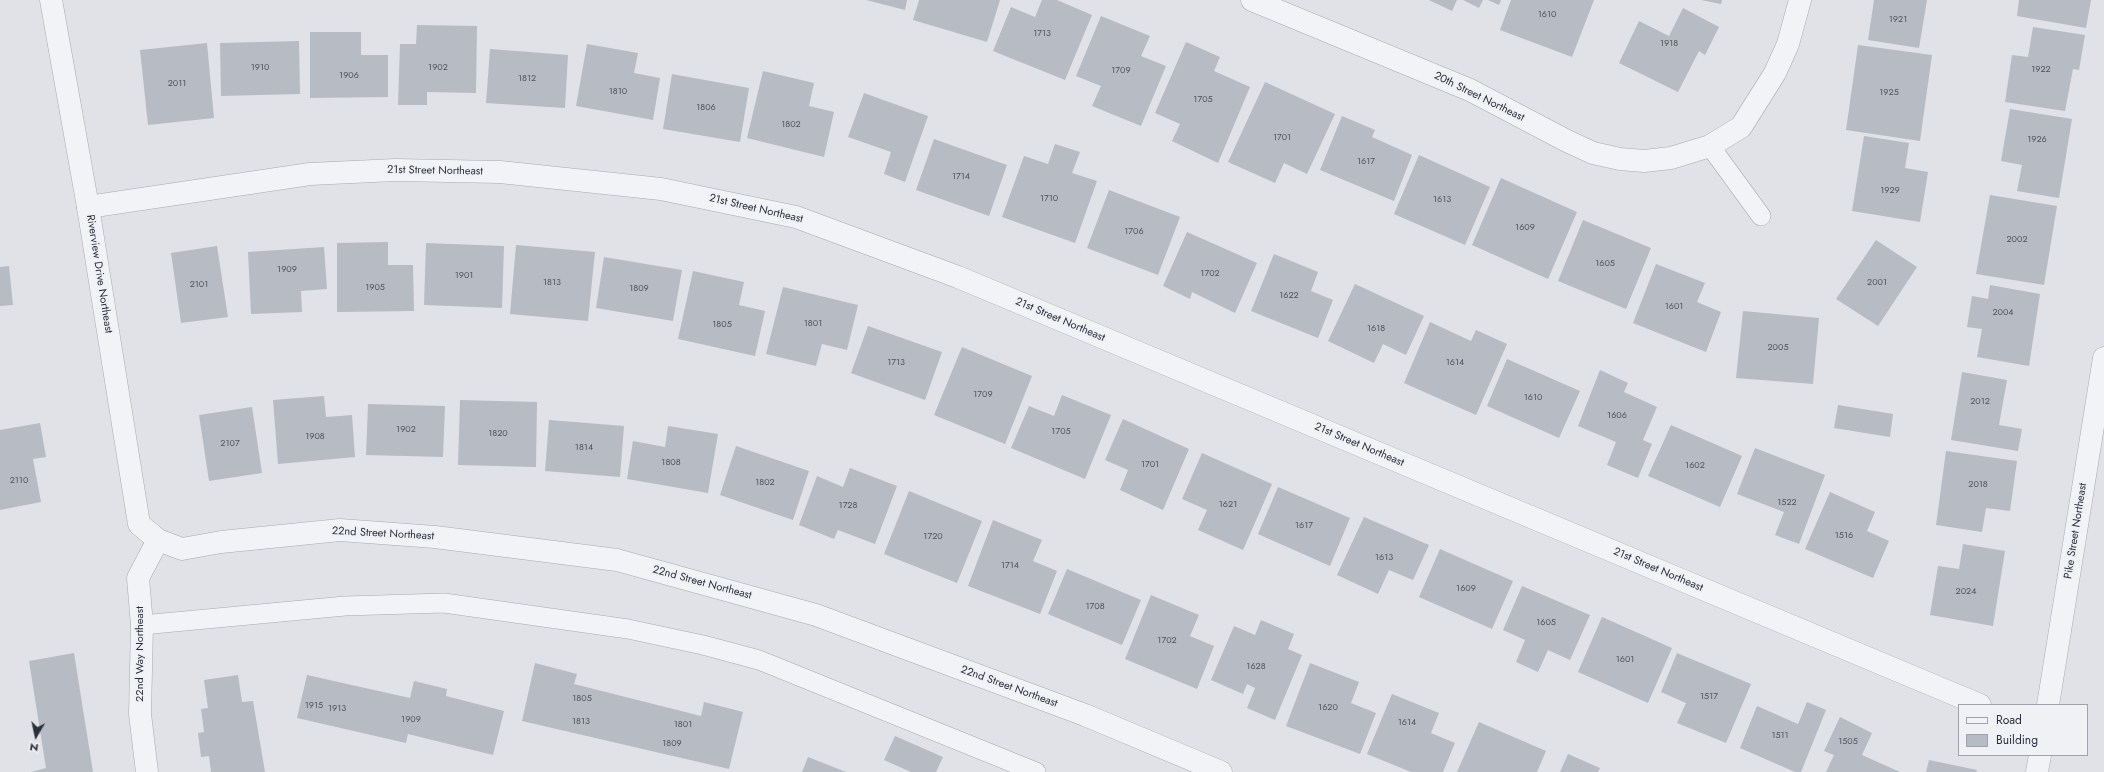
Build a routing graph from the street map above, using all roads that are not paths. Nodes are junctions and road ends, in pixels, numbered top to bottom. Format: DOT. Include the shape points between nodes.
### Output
graph roads {
  1 [pos="51,0"];
  2 [pos="1252,0"];
  3 [pos="1800,0"];
  4 [pos="1710,146"];
  5 [pos="88,207"];
  6 [pos="1761,216"];
  7 [pos="2104,358"];
  8 [pos="158,540"];
  9 [pos="142,625"];
  10 [pos="1978,704"];
  11 [pos="2048,704"];
  12 [pos="2040,756"];
  13 [pos="147,772"];
  14 [pos="1036,772"];
  15 [pos="1221,772"];
  16 [pos="2037,772"];
  1 -- 5 [label="street, Riverview Drive Northeast"];
  2 -- 4 [label="street, 20th Street Northeast" via="1457,85 1593,153 1620,160 1644,161 1671,158"];
  3 -- 4 [label="street, 20th Street Northeast" via="1788,44 1775,72 1741,127"];
  4 -- 6 [label="lane"];
  5 -- 8 [label="street, Riverview Drive Northeast" via="139,524"];
  5 -- 10 [label="street, 21st Street Northeast" via="310,174 396,170 500,172 661,189 796,217 958,277"];
  7 -- 11 [label="street, Pike Street Northeast"];
  8 -- 9 [label="street, 22nd Way Northeast" via="138,578"];
  8 -- 15 [label="street, 22nd Street Northeast" via="182,549 244,539 340,530 435,537 617,560 816,615 1085,715"];
  9 -- 13 [label="street, 22nd Way Northeast" via="140,714"];
  9 -- 14 [label="lane" via="345,606 444,603 628,630 703,645 759,660"];
  12 -- 16 [label="street"];
}
